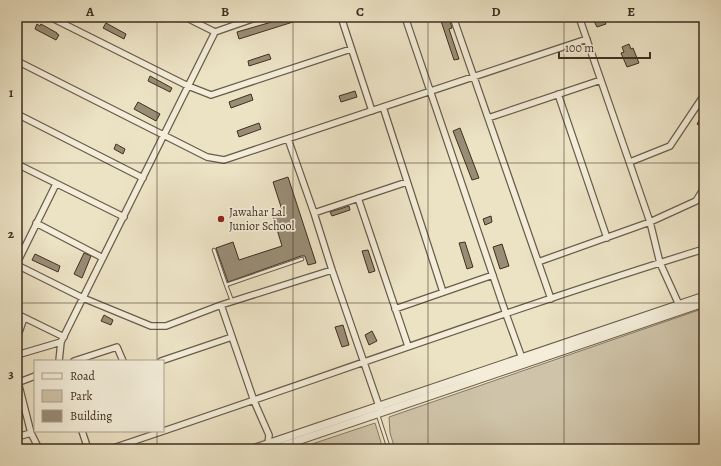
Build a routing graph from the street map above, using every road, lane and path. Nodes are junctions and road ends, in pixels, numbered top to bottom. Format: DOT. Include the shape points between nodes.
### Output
graph roads {
  1 [pos="50,17"];
  2 [pos="185,17"];
  3 [pos="258,17"];
  4 [pos="341,17"];
  5 [pos="405,17"];
  6 [pos="461,17"];
  7 [pos="579,17"];
  8 [pos="454,18"];
  9 [pos="215,32"];
  10 [pos="587,40"];
  11 [pos="351,49"];
  12 [pos="17,61"];
  13 [pos="474,77"];
  14 [pos="601,80"];
  15 [pos="188,86"];
  16 [pos="431,91"];
  17 [pos="558,94"];
  18 [pos="704,95"];
  19 [pos="383,107"];
  20 [pos="372,111"];
  21 [pos="17,114"];
  22 [pos="488,118"];
  23 [pos="164,135"];
  24 [pos="288,139"];
  25 [pos="630,162"];
  26 [pos="17,164"];
  27 [pos="143,178"];
  28 [pos="407,182"];
  29 [pos="56,184"];
  30 [pos="704,188"];
  31 [pos="358,198"];
  32 [pos="314,213"];
  33 [pos="124,216"];
  34 [pos="650,222"];
  35 [pos="36,224"];
  36 [pos="607,238"];
  37 [pos="704,249"];
  38 [pos="214,250"];
  39 [pos="103,258"];
  40 [pos="302,259"];
  41 [pos="538,262"];
  42 [pos="660,263"];
  43 [pos="17,264"];
  44 [pos="332,270"];
  45 [pos="493,275"];
  46 [pos="226,285"];
  47 [pos="443,292"];
  48 [pos="83,298"];
  49 [pos="551,299"];
  50 [pos="702,301"];
  51 [pos="232,302"];
  52 [pos="221,305"];
  53 [pos="681,308"];
  54 [pos="395,309"];
  55 [pos="704,313"];
  56 [pos="17,314"];
  57 [pos="506,314"];
  58 [pos="24,318"];
  59 [pos="232,336"];
  60 [pos="17,338"];
  61 [pos="63,340"];
  62 [pos="408,346"];
  63 [pos="17,355"];
  64 [pos="59,360"];
  65 [pos="77,360"];
  66 [pos="123,360"];
  67 [pos="164,360"];
  68 [pos="524,361"];
  69 [pos="364,362"];
  70 [pos="34,376"];
  71 [pos="18,381"];
  72 [pos="254,401"];
  73 [pos="379,410"];
  74 [pos="164,429"];
  75 [pos="31,432"];
  76 [pos="82,432"];
  77 [pos="151,433"];
  78 [pos="269,435"];
  79 [pos="17,437"];
  80 [pos="270,446"];
  81 [pos="278,446"];
  82 [pos="39,449"];
  83 [pos="88,449"];
  84 [pos="110,449"];
  85 [pos="252,449"];
  86 [pos="389,449"];
  1 -- 15 [label="street"];
  2 -- 9 [label="street"];
  3 -- 9 [label="street"];
  4 -- 11 [label="street"];
  5 -- 16 [label="street"];
  6 -- 8 [label="street"];
  7 -- 10 [label="street"];
  8 -- 13 [label="street"];
  9 -- 15 [label="street"];
  10 -- 13 [label="street"];
  10 -- 14 [label="street"];
  11 -- 15 [label="street" via="211,95"];
  11 -- 20 [label="street"];
  12 -- 23 [label="street"];
  13 -- 16 [label="street"];
  13 -- 22 [label="street"];
  14 -- 17 [label="street"];
  14 -- 25 [label="street"];
  15 -- 23 [label="street"];
  16 -- 19 [label="street"];
  16 -- 45 [label="street"];
  17 -- 22 [label="street"];
  17 -- 36 [label="street"];
  18 -- 25 [label="street" via="670,146"];
  19 -- 20 [label="street"];
  19 -- 28 [label="street"];
  20 -- 24 [label="street"];
  21 -- 27 [label="street"];
  22 -- 41 [label="street"];
  23 -- 24 [label="street" via="207,157 224,160"];
  23 -- 27 [label="street"];
  24 -- 32 [label="street"];
  25 -- 34 [label="street"];
  26 -- 29 [label="street"];
  27 -- 33 [label="street"];
  28 -- 31 [label="street"];
  28 -- 47 [label="street"];
  29 -- 33 [label="street"];
  29 -- 35 [label="street"];
  30 -- 34 [label="street" via="696,201"];
  31 -- 32 [label="street"];
  31 -- 54 [label="street"];
  32 -- 44 [label="street"];
  33 -- 39 [label="street"];
  34 -- 36 [label="street"];
  34 -- 42 [label="street"];
  35 -- 39 [label="street"];
  35 -- 43 [label="street"];
  36 -- 41 [label="street"];
  37 -- 42 [label="street"];
  38 -- 46 [label="lane"];
  39 -- 48 [label="street"];
  40 -- 46 [label="lane"];
  41 -- 49 [label="street"];
  42 -- 49 [label="street"];
  42 -- 53 [label="street"];
  43 -- 48 [label="street"];
  44 -- 51 [label="street"];
  44 -- 69 [label="street"];
  45 -- 47 [label="street"];
  45 -- 57 [label="street"];
  46 -- 51 [label="lane"];
  47 -- 54 [label="street"];
  48 -- 52 [label="street" via="151,326 166,326"];
  48 -- 61 [label="street"];
  49 -- 57 [label="street"];
  50 -- 53 [label="street"];
  50 -- 55 [label="street"];
  51 -- 52 [label="street"];
  52 -- 59 [label="street"];
  53 -- 68 [label="street"];
  54 -- 62 [label="street"];
  56 -- 58 [label="street"];
  57 -- 62 [label="street"];
  57 -- 68 [label="street"];
  58 -- 60 [label="street"];
  58 -- 61 [label="street"];
  59 -- 67 [label="street"];
  59 -- 72 [label="street"];
  61 -- 63 [label="street"];
  61 -- 64 [label="street"];
  62 -- 69 [label="street"];
  65 -- 66 [label="street" via="117,347"];
  68 -- 73 [label="street"];
  69 -- 72 [label="street"];
  69 -- 73 [label="street"];
  70 -- 71 [label="street"];
  71 -- 75 [label="street"];
  72 -- 74 [label="street"];
  72 -- 78 [label="street"];
  73 -- 81 [label="street"];
  73 -- 86 [label="lane"];
  75 -- 79 [label="street"];
  75 -- 82 [label="street"];
  76 -- 83 [label="street"];
  77 -- 84 [label="street"];
  78 -- 80 [label="street"];
  78 -- 81 [label="street"];
  80 -- 81 [label="street"];
  80 -- 85 [label="street"];
}
